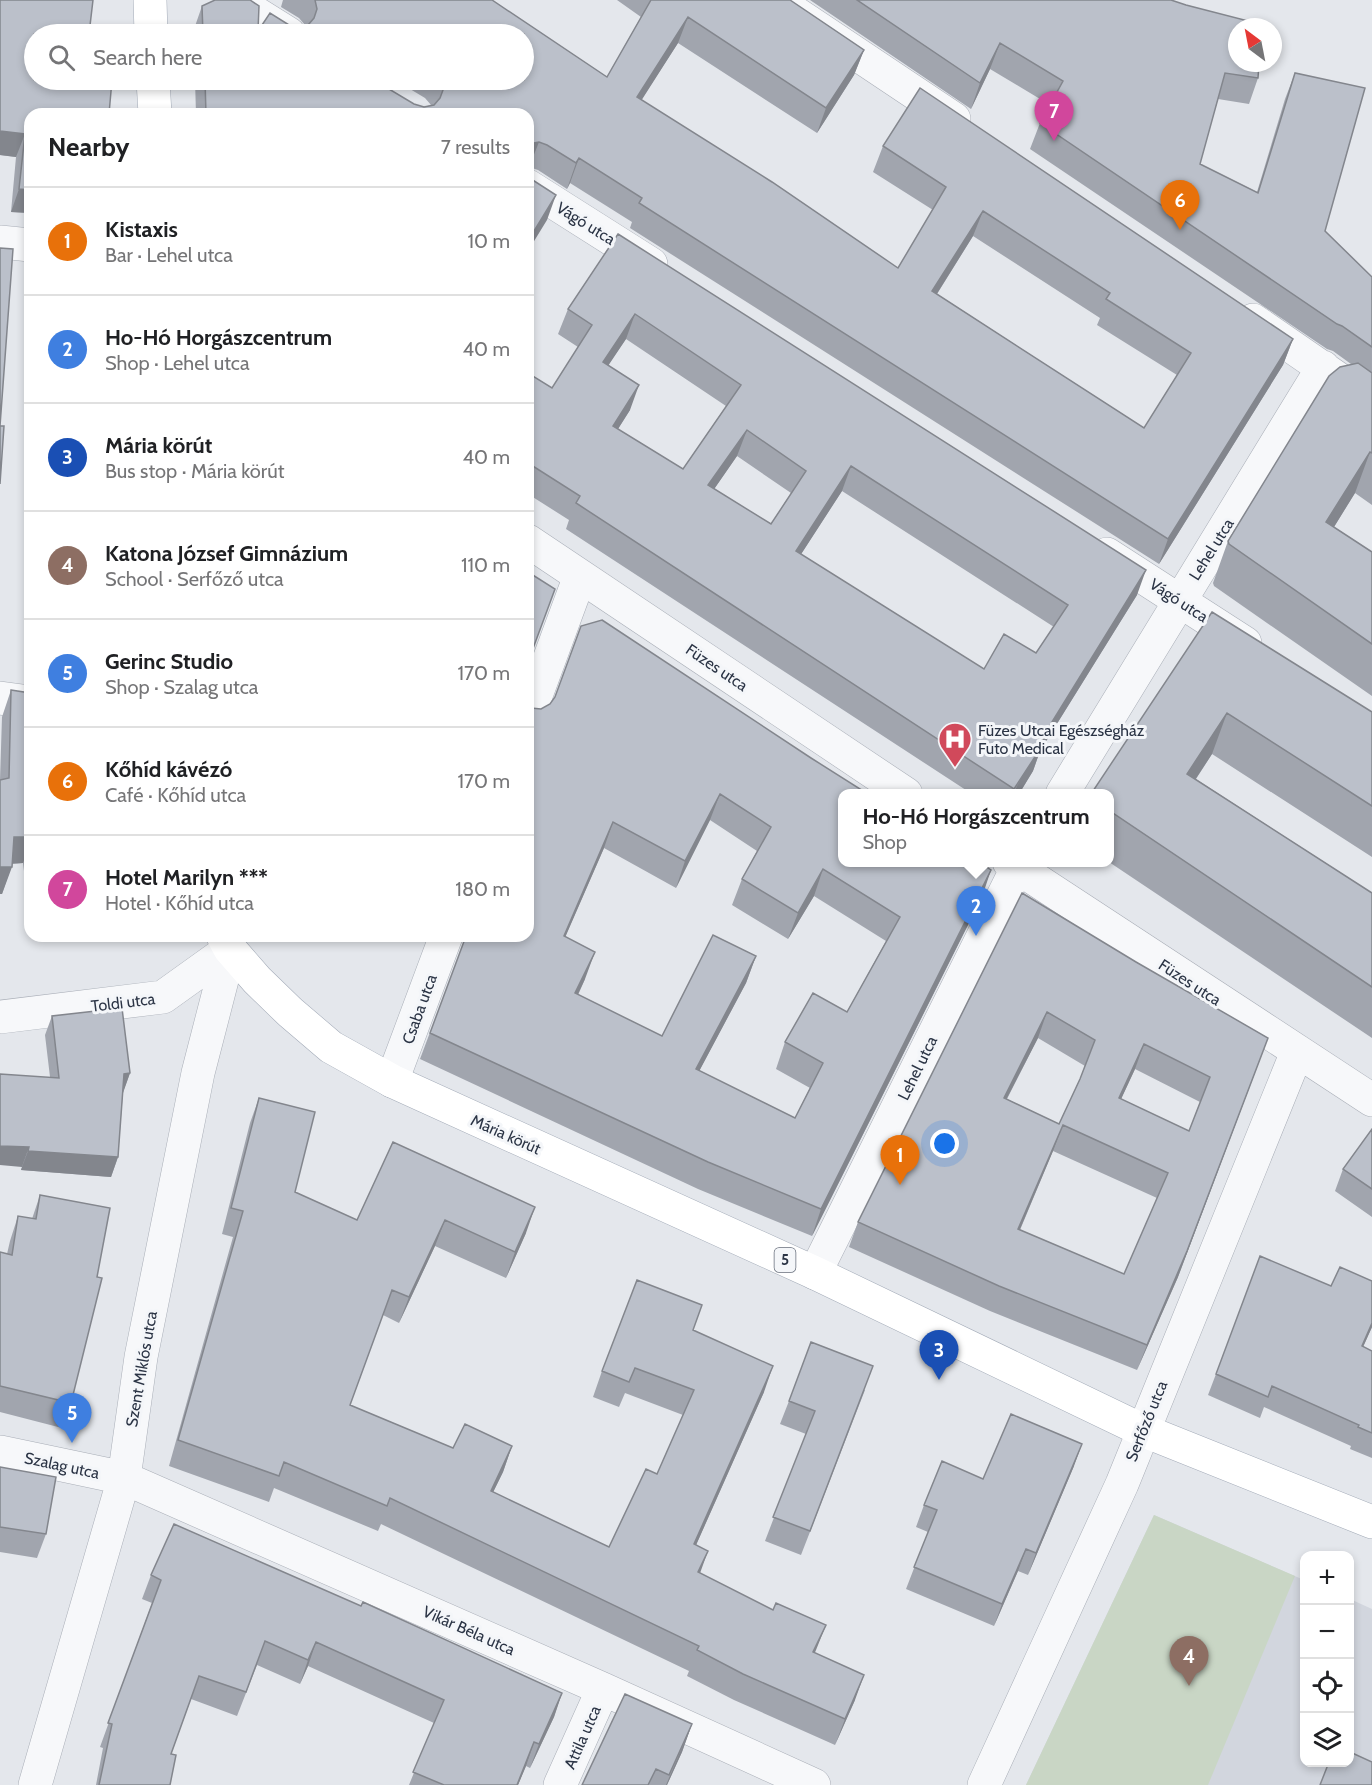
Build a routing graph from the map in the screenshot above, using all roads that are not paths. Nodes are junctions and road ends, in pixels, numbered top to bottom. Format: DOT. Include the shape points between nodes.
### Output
graph roads {
  1 [pos="150,0"];
  2 [pos="235,0"];
  3 [pos="776,0"];
  4 [pos="151,24"];
  5 [pos="273,24"];
  6 [pos="154,90"];
  7 [pos="155,108"];
  8 [pos="975,134"];
  9 [pos="534,190"];
  10 [pos="0,242"];
  11 [pos="24,244"];
  12 [pos="678,282"];
  13 [pos="1233,307"];
  14 [pos="1323,367"];
  15 [pos="1372,402"];
  16 [pos="1080,536"];
  17 [pos="534,545"];
  18 [pos="580,576"];
  19 [pos="1180,600"];
  20 [pos="1266,657"];
  21 [pos="0,698"];
  22 [pos="24,701"];
  23 [pos="534,701"];
  24 [pos="899,789"];
  25 [pos="1065,789"];
  26 [pos="1014,867"];
  27 [pos="1020,867"];
  28 [pos="227,942"];
  29 [pos="444,942"];
  30 [pos="0,1017"];
  31 [pos="1297,1052"];
  32 [pos="392,1081"];
  33 [pos="1372,1100"];
  34 [pos="815,1273"];
  35 [pos="1142,1430"];
  36 [pos="0,1452"];
  37 [pos="124,1478"];
  38 [pos="1372,1522"];
  39 [pos="603,1689"];
  40 [pos="35,1785"];
  41 [pos="560,1785"];
  42 [pos="814,1785"];
  43 [pos="984,1785"];
  1 -- 4 [label="main road"];
  2 -- 5 [label="street"];
  3 -- 8 [label="street"];
  6 -- 7 [label="main road"];
  9 -- 12 [label="street, Vágó utca"];
  10 -- 11 [label="street"];
  13 -- 14 [label="street"];
  14 -- 15 [label="street"];
  14 -- 19 [label="street, Lehel utca"];
  16 -- 19 [label="street, Vágó utca"];
  17 -- 18 [label="street, Füzes utca"];
  18 -- 23 [label="street"];
  18 -- 24 [label="street, Füzes utca"];
  19 -- 20 [label="street, Vágó utca"];
  19 -- 25 [label="street, Lehel utca"];
  21 -- 22 [label="street"];
  26 -- 34 [label="street, Lehel utca"];
  27 -- 31 [label="street, Füzes utca"];
  28 -- 30 [label="street, Toldi utca" via="163,997"];
  28 -- 32 [label="main road, Mária körút / 5" via="265,988 331,1047"];
  28 -- 37 [label="street, Szent Miklós utca" via="141,1357"];
  29 -- 32 [label="street, Csaba utca"];
  31 -- 33 [label="street, Füzes utca"];
  31 -- 35 [label="street, Serfőző utca"];
  32 -- 34 [label="main road, Mária körút / 5"];
  34 -- 35 [label="main road, Mária körút / 5"];
  35 -- 38 [label="main road, Mária körút / 5"];
  35 -- 43 [label="street, Serfőző utca" via="1122,1484"];
  36 -- 37 [label="street, Szalag utca"];
  37 -- 39 [label="street, Vikár Béla utca"];
  37 -- 40 [label="street, Szent Miklós utca"];
  39 -- 41 [label="street, Attila utca"];
  39 -- 42 [label="street, Vikár Béla utca"];
}
